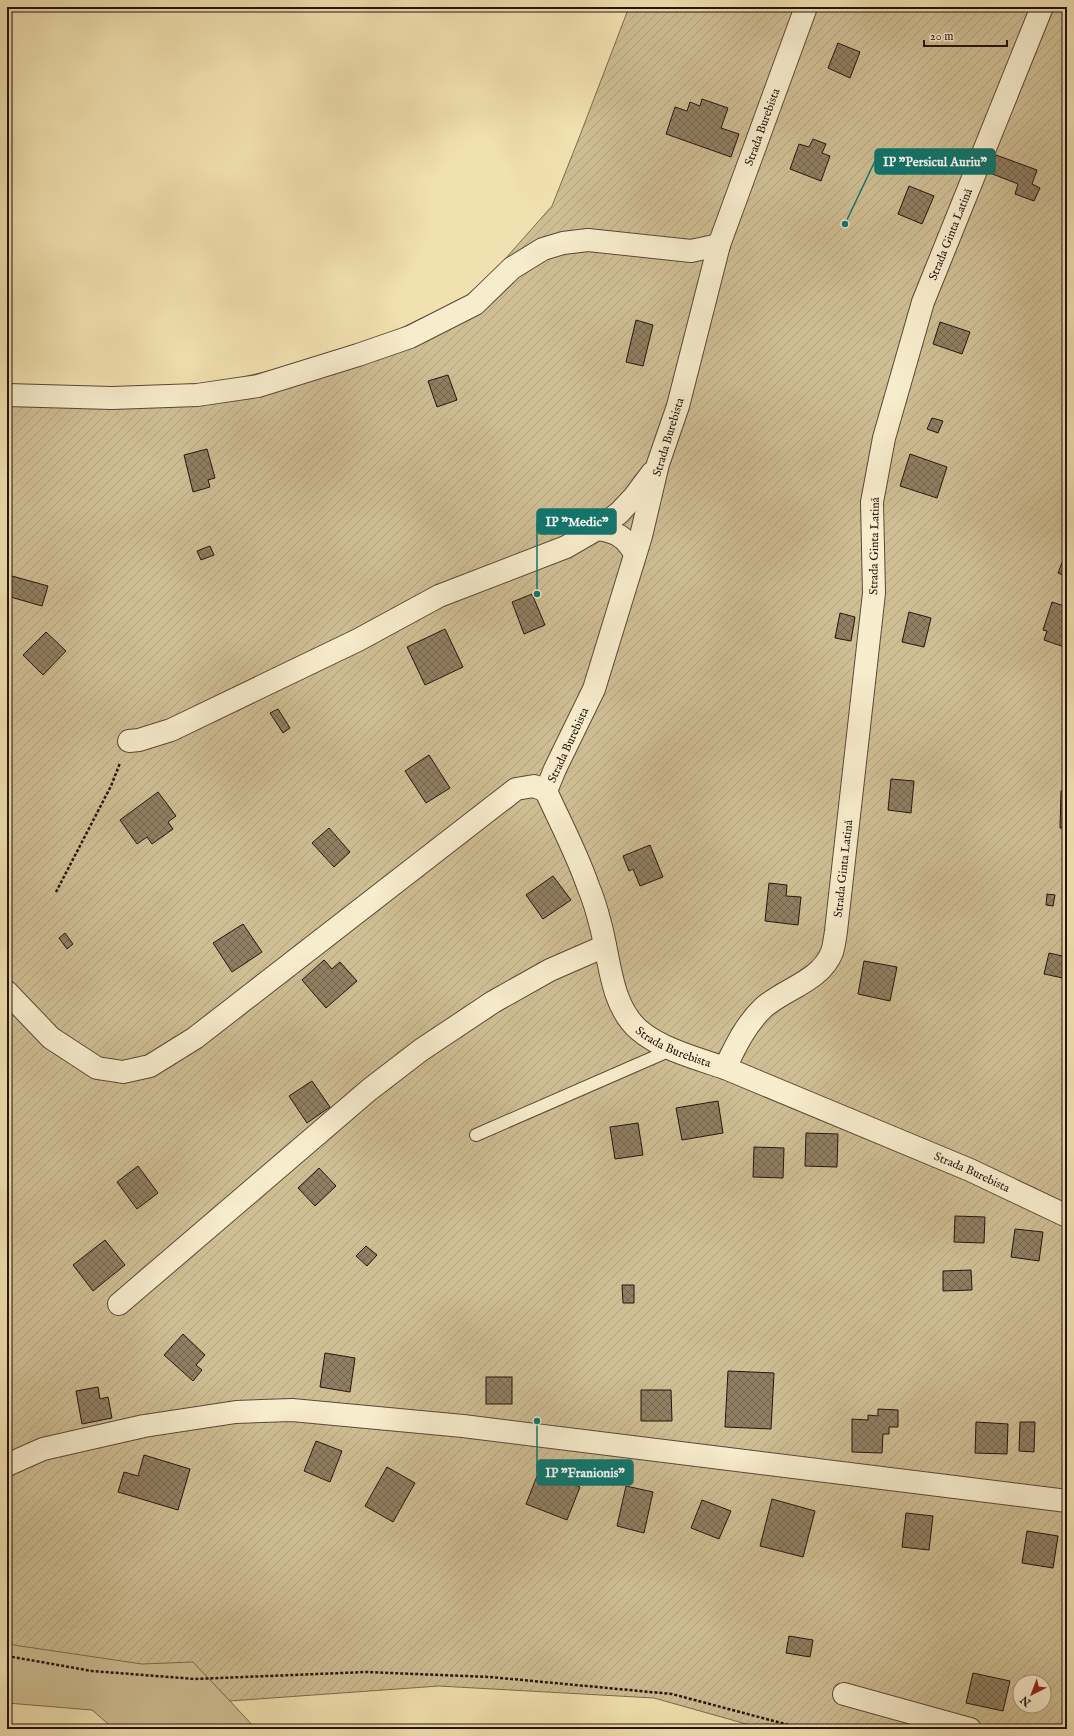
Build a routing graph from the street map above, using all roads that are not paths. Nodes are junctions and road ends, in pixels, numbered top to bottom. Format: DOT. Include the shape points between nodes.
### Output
graph roads {
  1 [pos="806,7"];
  2 [pos="1042,7"];
  3 [pos="719,244"];
  4 [pos="7,395"];
  5 [pos="658,464"];
  6 [pos="597,529"];
  7 [pos="636,554"];
  8 [pos="129,741"];
  9 [pos="546,791"];
  10 [pos="605,946"];
  11 [pos="7,992"];
  12 [pos="674,1049"];
  13 [pos="725,1068"];
  14 [pos="476,1135"];
  15 [pos="1067,1216"];
  16 [pos="119,1304"];
  17 [pos="7,1465"];
  18 [pos="1067,1501"];
  19 [pos="844,1694"];
  20 [pos="970,1729"];
  1 -- 3 [label="street, Strada Burebista"];
  2 -- 13 [label="street, Strada Ginta Latină" via="923,302 884,438 872,502 874,593 832,953 817,972 764,1007 736,1046"];
  3 -- 4 [label="street" via="691,251 588,240 543,248 512,268 475,304 410,337 358,356 258,386 197,394 112,398"];
  3 -- 5 [label="street, Strada Burebista" via="678,406"];
  5 -- 6 [label="street" via="634,497"];
  5 -- 7 [label="street, Strada Burebista"];
  6 -- 7 [label="street" via="610,531 628,540"];
  6 -- 8 [label="street" via="566,547 439,596 358,640 171,730"];
  7 -- 9 [label="street, Strada Burebista" via="594,689"];
  9 -- 10 [label="street, Strada Burebista" via="588,885"];
  9 -- 11 [label="street" via="534,786 516,789 195,1038 150,1066 123,1072 97,1068 51,1038"];
  10 -- 12 [label="street, Strada Burebista" via="614,985 628,1017 650,1038"];
  10 -- 16 [label="street" via="550,970 493,1002 421,1050 369,1090"];
  12 -- 13 [label="street, Strada Burebista"];
  12 -- 14 [label="lane"];
  13 -- 15 [label="street, Strada Burebista" via="970,1170"];
  17 -- 18 [label="street" via="43,1449 144,1426 236,1412 292,1410 463,1426"];
  19 -- 20 [label="street"];
}
